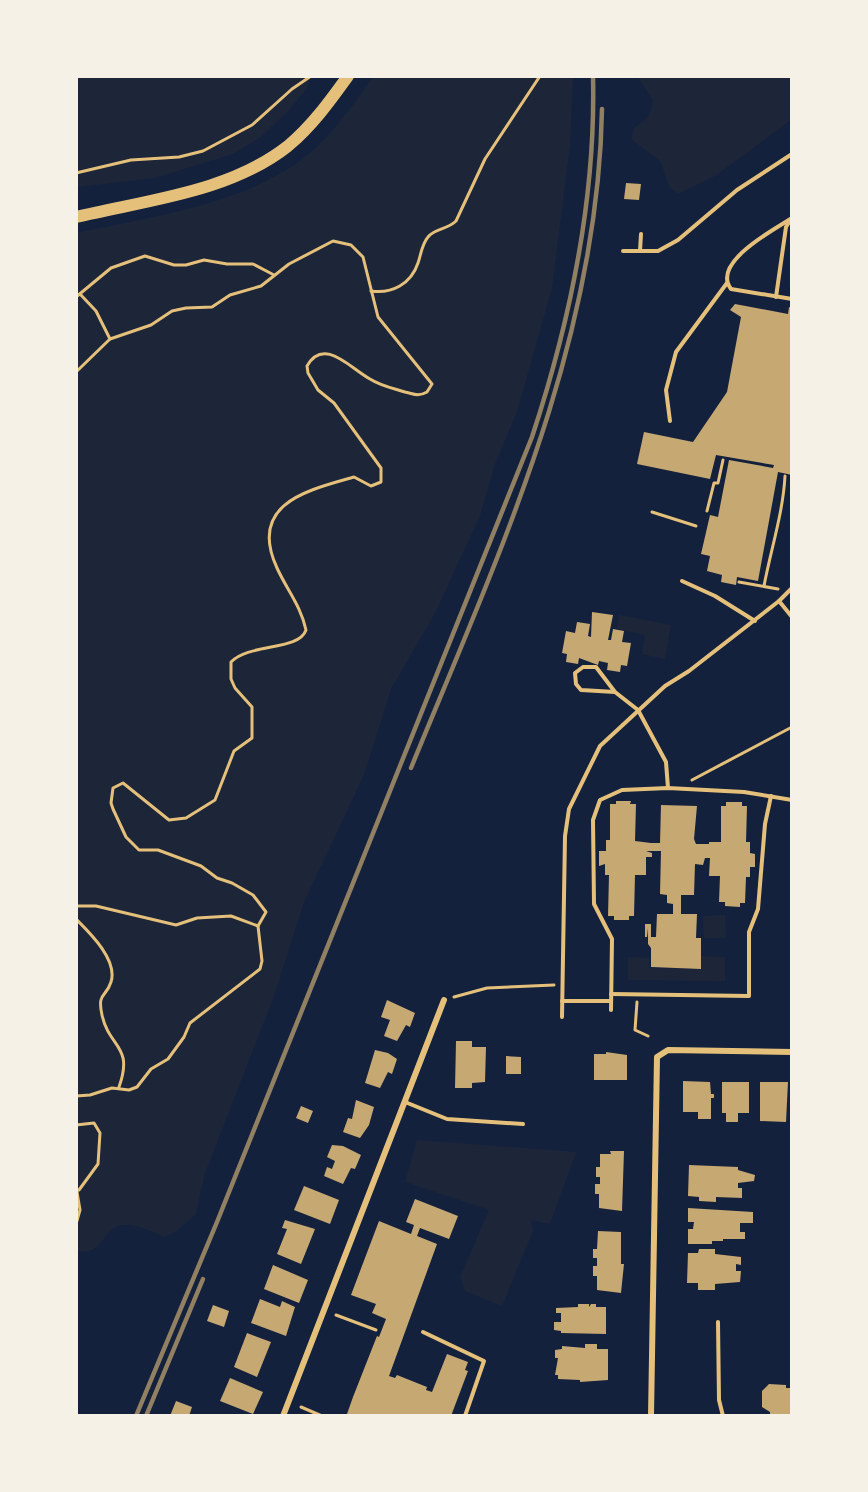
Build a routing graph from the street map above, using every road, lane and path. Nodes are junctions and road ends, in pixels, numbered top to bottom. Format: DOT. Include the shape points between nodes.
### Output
graph roads {
  1 [pos="311,76"];
  2 [pos="348,76"];
  3 [pos="540,76"];
  4 [pos="792,154"];
  5 [pos="76,173"];
  6 [pos="76,217"];
  7 [pos="792,218"];
  8 [pos="641,234"];
  9 [pos="623,251"];
  10 [pos="640,251"];
  11 [pos="274,275"];
  12 [pos="727,283"];
  13 [pos="371,291"];
  14 [pos="78,295"];
  15 [pos="776,297"];
  16 [pos="792,299"];
  17 [pos="110,339"];
  18 [pos="76,372"];
  19 [pos="670,421"];
  20 [pos="723,460"];
  21 [pos="785,476"];
  22 [pos="707,511"];
  23 [pos="652,512"];
  24 [pos="696,525"];
  25 [pos="682,581"];
  26 [pos="739,582"];
  27 [pos="764,586"];
  28 [pos="790,590"];
  29 [pos="779,601"];
  30 [pos="792,617"];
  31 [pos="755,621"];
  32 [pos="615,692"];
  33 [pos="638,711"];
  34 [pos="792,727"];
  35 [pos="668,788"];
  36 [pos="681,788"];
  37 [pos="771,796"];
  38 [pos="792,800"];
  39 [pos="76,906"];
  40 [pos="76,919"];
  41 [pos="258,926"];
  42 [pos="562,984"];
  43 [pos="611,994"];
  44 [pos="638,995"];
  45 [pos="444,1000"];
  46 [pos="562,1001"];
  47 [pos="611,1001"];
  48 [pos="611,1010"];
  49 [pos="562,1017"];
  50 [pos="648,1036"];
  51 [pos="792,1052"];
  52 [pos="119,1087"];
  53 [pos="76,1096"];
  54 [pos="405,1102"];
  55 [pos="523,1124"];
  56 [pos="76,1125"];
  57 [pos="78,1188"];
  58 [pos="76,1224"];
  59 [pos="336,1316"];
  60 [pos="718,1322"];
  61 [pos="376,1330"];
  62 [pos="423,1332"];
  63 [pos="301,1407"];
  64 [pos="284,1416"];
  65 [pos="322,1416"];
  66 [pos="465,1416"];
  67 [pos="651,1416"];
  68 [pos="723,1416"];
  1 -- 5 [label="path" via="252,125 203,151 131,160"];
  2 -- 6 [label="main road" via="303,133 246,173"];
  3 -- 13 [label="path" via="485,159 456,221 448,229 430,234 417,266 401,286 383,293"];
  4 -- 10 [label="lane" via="737,190 678,240 658,251"];
  7 -- 12 [label="lane" via="733,261 726,273"];
  7 -- 15 [label="lane" via="786,227"];
  8 -- 10 [label="lane"];
  9 -- 10 [label="lane"];
  11 -- 13 [label="path" via="325,244 342,242 363,257"];
  11 -- 14 [label="path" via="253,264 204,260 174,265 145,256 111,268"];
  11 -- 17 [label="path" via="261,286 230,295 212,308 172,311 151,325"];
  12 -- 15 [label="lane" via="731,289"];
  12 -- 19 [label="lane" via="676,352 666,390"];
  13 -- 41 [label="path" via="378,317 428,378 431,389 417,396 381,385 332,354 316,356 307,366 313,382 334,403 382,474 378,485 371,486 354,477 315,487 290,499 276,517 270,536 276,566 298,602 306,630 297,640 245,651 231,662 231,679 252,707 252,738 234,751 215,800 186,818 175,820 161,815 129,784 113,788 113,809 132,844 139,850 158,850 201,866 247,891 264,907 265,915"];
  14 -- 17 [label="path" via="96,311"];
  15 -- 16 [label="lane"];
  17 -- 18 [label="path"];
  20 -- 22 [label="path"];
  21 -- 27 [label="path" via="784,504"];
  23 -- 24 [label="path"];
  25 -- 31 [label="lane"];
  26 -- 27 [label="path"];
  27 -- 28 [label="path"];
  28 -- 29 [label="lane"];
  29 -- 30 [label="lane"];
  29 -- 31 [label="lane"];
  31 -- 33 [label="lane" via="665,686"];
  32 -- 32 [label="lane" via="596,667 583,667 575,673 581,690"];
  32 -- 33 [label="lane"];
  33 -- 35 [label="lane" via="666,762"];
  33 -- 42 [label="lane" via="600,746 569,809"];
  34 -- 36 [label="path"];
  35 -- 36 [label="lane"];
  35 -- 43 [label="lane" via="622,790 600,800 593,820 594,904 612,939"];
  36 -- 37 [label="lane"];
  37 -- 38 [label="lane"];
  37 -- 44 [label="lane" via="765,824 759,909 749,932 749,996"];
  39 -- 41 [label="path" via="96,906 176,925 197,918 231,916"];
  40 -- 52 [label="path" via="101,949 112,973 100,996 103,1018 124,1058 125,1071"];
  41 -- 52 [label="path" via="262,961 254,976 190,1023 168,1059 152,1069 136,1087"];
  42 -- 45 [label="path" via="488,987"];
  42 -- 46 [label="lane"];
  43 -- 44 [label="lane"];
  43 -- 47 [label="lane"];
  44 -- 50 [label="path" via="635,1030"];
  45 -- 54 [label="street"];
  46 -- 47 [label="lane"];
  46 -- 49 [label="lane"];
  47 -- 48 [label="lane"];
  51 -- 67 [label="street" via="668,1050 660,1053 656,1062"];
  52 -- 53 [label="path"];
  54 -- 55 [label="lane" via="447,1119"];
  54 -- 64 [label="street"];
  56 -- 57 [label="path" via="94,1124 100,1132 98,1164"];
  57 -- 58 [label="path"];
  59 -- 61 [label="path"];
  60 -- 68 [label="lane" via="718,1400"];
  62 -- 66 [label="lane" via="484,1361"];
  63 -- 65 [label="path"];
}
